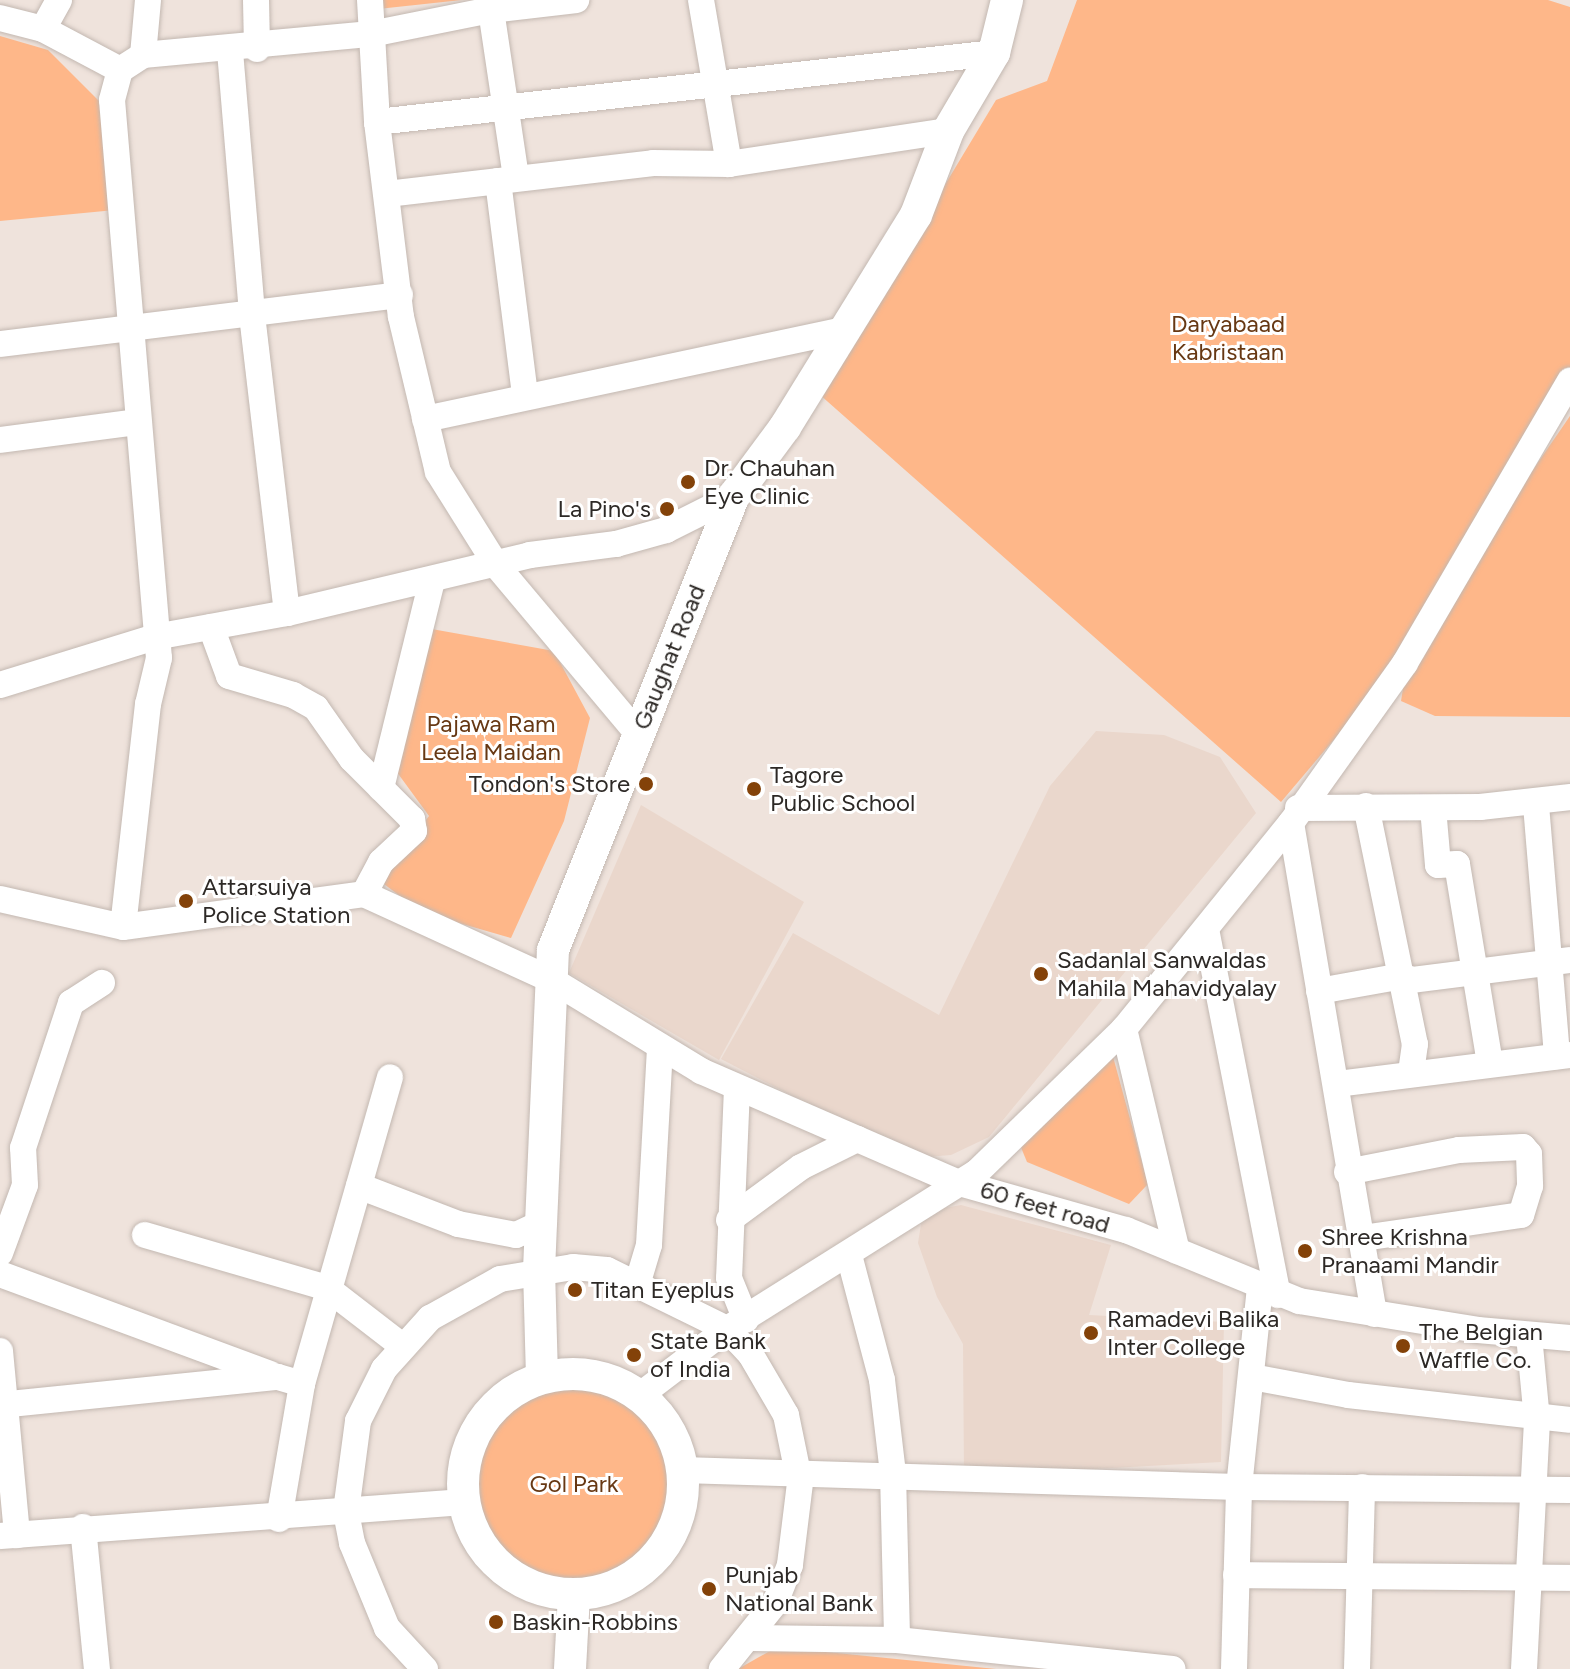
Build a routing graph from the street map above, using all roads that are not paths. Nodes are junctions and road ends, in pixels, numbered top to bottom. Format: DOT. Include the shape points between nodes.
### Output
graph roads {
  1 [pos="59,0"];
  2 [pos="148,0"];
  3 [pos="256,0"];
  4 [pos="370,0"];
  5 [pos="576,0"];
  6 [pos="701,0"];
  7 [pos="1007,0"];
  8 [pos="491,10"];
  9 [pos="6,12"];
  10 [pos="43,29"];
  11 [pos="371,34"];
  12 [pos="257,49"];
  13 [pos="230,51"];
  14 [pos="994,53"];
  15 [pos="143,55"];
  16 [pos="120,70"];
  17 [pos="714,84"];
  18 [pos="506,107"];
  19 [pos="377,122"];
  20 [pos="948,131"];
  21 [pos="729,164"];
  22 [pos="507,179"];
  23 [pos="387,194"];
  24 [pos="400,295"];
  25 [pos="252,315"];
  26 [pos="131,330"];
  27 [pos="842,330"];
  28 [pos="0,344"];
  29 [pos="1570,381"];
  30 [pos="525,394"];
  31 [pos="425,419"];
  32 [pos="137,422"];
  33 [pos="0,440"];
  34 [pos="734,496"];
  35 [pos="497,566"];
  36 [pos="432,580"];
  37 [pos="287,613"];
  38 [pos="211,627"];
  39 [pos="155,637"];
  40 [pos="0,685"];
  41 [pos="638,734"];
  42 [pos="381,788"];
  43 [pos="1570,797"];
  44 [pos="1536,805"];
  45 [pos="1366,806"];
  46 [pos="1433,808"];
  47 [pos="1294,816"];
  48 [pos="364,894"];
  49 [pos="1557,895"];
  50 [pos="0,899"];
  51 [pos="123,927"];
  52 [pos="1206,929"];
  53 [pos="1559,959"];
  54 [pos="1474,970"];
  55 [pos="1402,976"];
  56 [pos="552,980"];
  57 [pos="102,983"];
  58 [pos="1319,991"];
  59 [pos="1124,1029"];
  60 [pos="660,1051"];
  61 [pos="1564,1056"];
  62 [pos="1490,1063"];
  63 [pos="1411,1073"];
  64 [pos="390,1077"];
  65 [pos="1337,1084"];
  66 [pos="737,1088"];
  67 [pos="857,1139"];
  68 [pos="1347,1172"];
  69 [pos="956,1182"];
  70 [pos="359,1186"];
  71 [pos="729,1220"];
  72 [pos="544,1222"];
  73 [pos="145,1235"];
  74 [pos="1364,1238"];
  75 [pos="1177,1251"];
  76 [pos="0,1253"];
  77 [pos="849,1255"];
  78 [pos="539,1270"];
  79 [pos="0,1274"];
  80 [pos="637,1285"];
  81 [pos="327,1288"];
  82 [pos="1269,1291"];
  83 [pos="1374,1314"];
  84 [pos="736,1324"];
  85 [pos="1529,1335"];
  86 [pos="1570,1338"];
  87 [pos="401,1345"];
  88 [pos="0,1351"];
  89 [pos="542,1377"];
  90 [pos="1252,1377"];
  91 [pos="290,1381"];
  92 [pos="2,1392"];
  93 [pos="639,1396"];
  94 [pos="1537,1420"];
  95 [pos="1570,1420"];
  96 [pos="682,1470"];
  97 [pos="798,1470"];
  98 [pos="893,1473"];
  99 [pos="1239,1487"];
  100 [pos="1362,1487"];
  101 [pos="1534,1490"];
  102 [pos="1570,1490"];
  103 [pos="465,1502"];
  104 [pos="346,1511"];
  105 [pos="279,1519"];
  106 [pos="83,1527"];
  107 [pos="9,1536"];
  108 [pos="1359,1574"];
  109 [pos="1236,1575"];
  110 [pos="1570,1578"];
  111 [pos="1530,1579"];
  112 [pos="574,1594"];
  113 [pos="752,1638"];
  114 [pos="897,1640"];
  115 [pos="97,1669"];
  116 [pos="425,1669"];
  117 [pos="570,1669"];
  118 [pos="722,1669"];
  119 [pos="1172,1669"];
  120 [pos="1234,1669"];
  121 [pos="1357,1669"];
  122 [pos="1524,1669"];
  1 -- 10 [label="street"];
  2 -- 15 [label="street"];
  3 -- 12 [label="street"];
  4 -- 11 [label="street"];
  5 -- 8 [label="street"];
  6 -- 17 [label="street"];
  7 -- 14 [label="main road, Gaughat Road"];
  8 -- 11 [label="street"];
  8 -- 18 [label="street"];
  9 -- 10 [label="street"];
  10 -- 16 [label="street"];
  11 -- 12 [label="street"];
  11 -- 19 [label="street"];
  12 -- 13 [label="street"];
  13 -- 15 [label="street"];
  13 -- 25 [label="street"];
  14 -- 17 [label="street"];
  14 -- 20 [label="main road, Gaughat Road"];
  15 -- 16 [label="street"];
  16 -- 26 [label="street" via="112,100"];
  17 -- 18 [label="street"];
  17 -- 21 [label="street"];
  18 -- 19 [label="street"];
  18 -- 22 [label="street"];
  19 -- 23 [label="street"];
  20 -- 21 [label="street"];
  20 -- 27 [label="main road, Gaughat Road" via="916,215"];
  21 -- 22 [label="street" via="653,163"];
  22 -- 23 [label="street"];
  22 -- 30 [label="street"];
  23 -- 24 [label="street"];
  24 -- 25 [label="street"];
  24 -- 31 [label="street"];
  25 -- 26 [label="street"];
  25 -- 37 [label="street"];
  26 -- 28 [label="street"];
  26 -- 32 [label="street"];
  27 -- 30 [label="street"];
  27 -- 34 [label="main road, Gaughat Road" via="785,427"];
  29 -- 47 [label="street" via="1405,663"];
  30 -- 31 [label="street"];
  31 -- 35 [label="street" via="438,472"];
  32 -- 33 [label="street"];
  32 -- 39 [label="street"];
  34 -- 35 [label="street" via="666,530"];
  34 -- 41 [label="main road, Gaughat Road"];
  35 -- 36 [label="street"];
  35 -- 41 [label="street"];
  36 -- 37 [label="street"];
  36 -- 42 [label="street"];
  37 -- 38 [label="street"];
  38 -- 39 [label="street"];
  38 -- 42 [label="street" via="229,676 293,695 316,708 352,759"];
  39 -- 40 [label="street"];
  39 -- 51 [label="street" via="159,658 148,704"];
  41 -- 56 [label="main road, Gaughat Road" via="553,950"];
  42 -- 48 [label="street" via="412,819 414,831 381,862"];
  43 -- 44 [label="street"];
  44 -- 46 [label="street"];
  44 -- 49 [label="street"];
  45 -- 46 [label="street"];
  45 -- 47 [label="street"];
  45 -- 55 [label="street"];
  46 -- 54 [label="street" via="1438,865 1457,864"];
  47 -- 52 [label="street"];
  47 -- 58 [label="street"];
  48 -- 51 [label="street"];
  48 -- 56 [label="street, 60 feet road"];
  49 -- 53 [label="street"];
  50 -- 51 [label="street"];
  52 -- 59 [label="street"];
  52 -- 82 [label="street"];
  53 -- 54 [label="street"];
  53 -- 61 [label="street"];
  54 -- 55 [label="street" via="1405,981"];
  54 -- 62 [label="street"];
  55 -- 58 [label="street"];
  55 -- 63 [label="street" via="1415,1044"];
  56 -- 60 [label="street, 60 feet road"];
  56 -- 72 [label="main road, Gaughat Road"];
  57 -- 76 [label="street" via="71,1003 23,1148 25,1185"];
  58 -- 65 [label="street"];
  59 -- 69 [label="street" via="990,1160"];
  59 -- 75 [label="street"];
  60 -- 66 [label="street, 60 feet road"];
  60 -- 80 [label="street" via="649,1245"];
  61 -- 62 [label="street"];
  62 -- 63 [label="street"];
  63 -- 65 [label="street"];
  64 -- 70 [label="street"];
  65 -- 68 [label="street"];
  66 -- 67 [label="street, 60 feet road"];
  66 -- 71 [label="street"];
  67 -- 69 [label="street, 60 feet road"];
  67 -- 71 [label="street" via="756,1196 751,1208"];
  68 -- 74 [label="street"];
  68 -- 74 [label="street" via="1459,1150 1523,1147 1529,1154 1530,1186 1521,1215"];
  69 -- 75 [label="street, 60 feet road" via="1126,1230"];
  69 -- 77 [label="street"];
  70 -- 72 [label="street" via="458,1224 516,1235"];
  70 -- 81 [label="street"];
  71 -- 84 [label="street"];
  72 -- 78 [label="main road, Gaughat Road"];
  73 -- 81 [label="street"];
  74 -- 83 [label="street"];
  75 -- 82 [label="street, 60 feet road"];
  77 -- 84 [label="street"];
  77 -- 98 [label="street" via="882,1380"];
  78 -- 80 [label="street" via="607,1270"];
  78 -- 87 [label="street" via="463,1295"];
  78 -- 89 [label="main road, Gaughat Road"];
  79 -- 91 [label="street"];
  80 -- 84 [label="street"];
  81 -- 87 [label="street"];
  81 -- 91 [label="street"];
  82 -- 83 [label="street, 60 feet road"];
  82 -- 90 [label="street"];
  83 -- 85 [label="street, 60 feet road"];
  84 -- 93 [label="street"];
  84 -- 97 [label="street" via="786,1415"];
  85 -- 86 [label="street, 60 feet road"];
  85 -- 94 [label="street"];
  87 -- 104 [label="street" via="358,1421"];
  88 -- 92 [label="street"];
  89 -- 93 [label="main road" via="587,1374"];
  89 -- 103 [label="main road" via="516,1389 477,1430 466,1456"];
  90 -- 94 [label="street"];
  90 -- 99 [label="street"];
  91 -- 92 [label="street"];
  91 -- 105 [label="street"];
  92 -- 107 [label="street"];
  93 -- 96 [label="main road" via="665,1423"];
  94 -- 95 [label="street"];
  94 -- 101 [label="street"];
  96 -- 97 [label="street"];
  96 -- 112 [label="main road" via="682,1501 673,1530 656,1556 605,1590"];
  97 -- 98 [label="street"];
  97 -- 113 [label="street" via="799,1524 790,1565 775,1603"];
  98 -- 99 [label="street"];
  98 -- 114 [label="street"];
  99 -- 100 [label="street"];
  99 -- 109 [label="street"];
  100 -- 101 [label="street"];
  100 -- 108 [label="street"];
  101 -- 102 [label="street"];
  101 -- 111 [label="street"];
  103 -- 104 [label="street"];
  103 -- 112 [label="main road" via="478,1540 496,1562 546,1591"];
  104 -- 105 [label="street"];
  104 -- 116 [label="street" via="352,1543 387,1628"];
  105 -- 106 [label="street"];
  106 -- 107 [label="street"];
  106 -- 115 [label="street"];
  108 -- 109 [label="street"];
  108 -- 111 [label="street"];
  108 -- 121 [label="street"];
  109 -- 120 [label="street"];
  110 -- 111 [label="street"];
  111 -- 122 [label="street"];
  112 -- 117 [label="main road"];
  113 -- 114 [label="street"];
  113 -- 118 [label="street"];
  114 -- 119 [label="street"];
}
